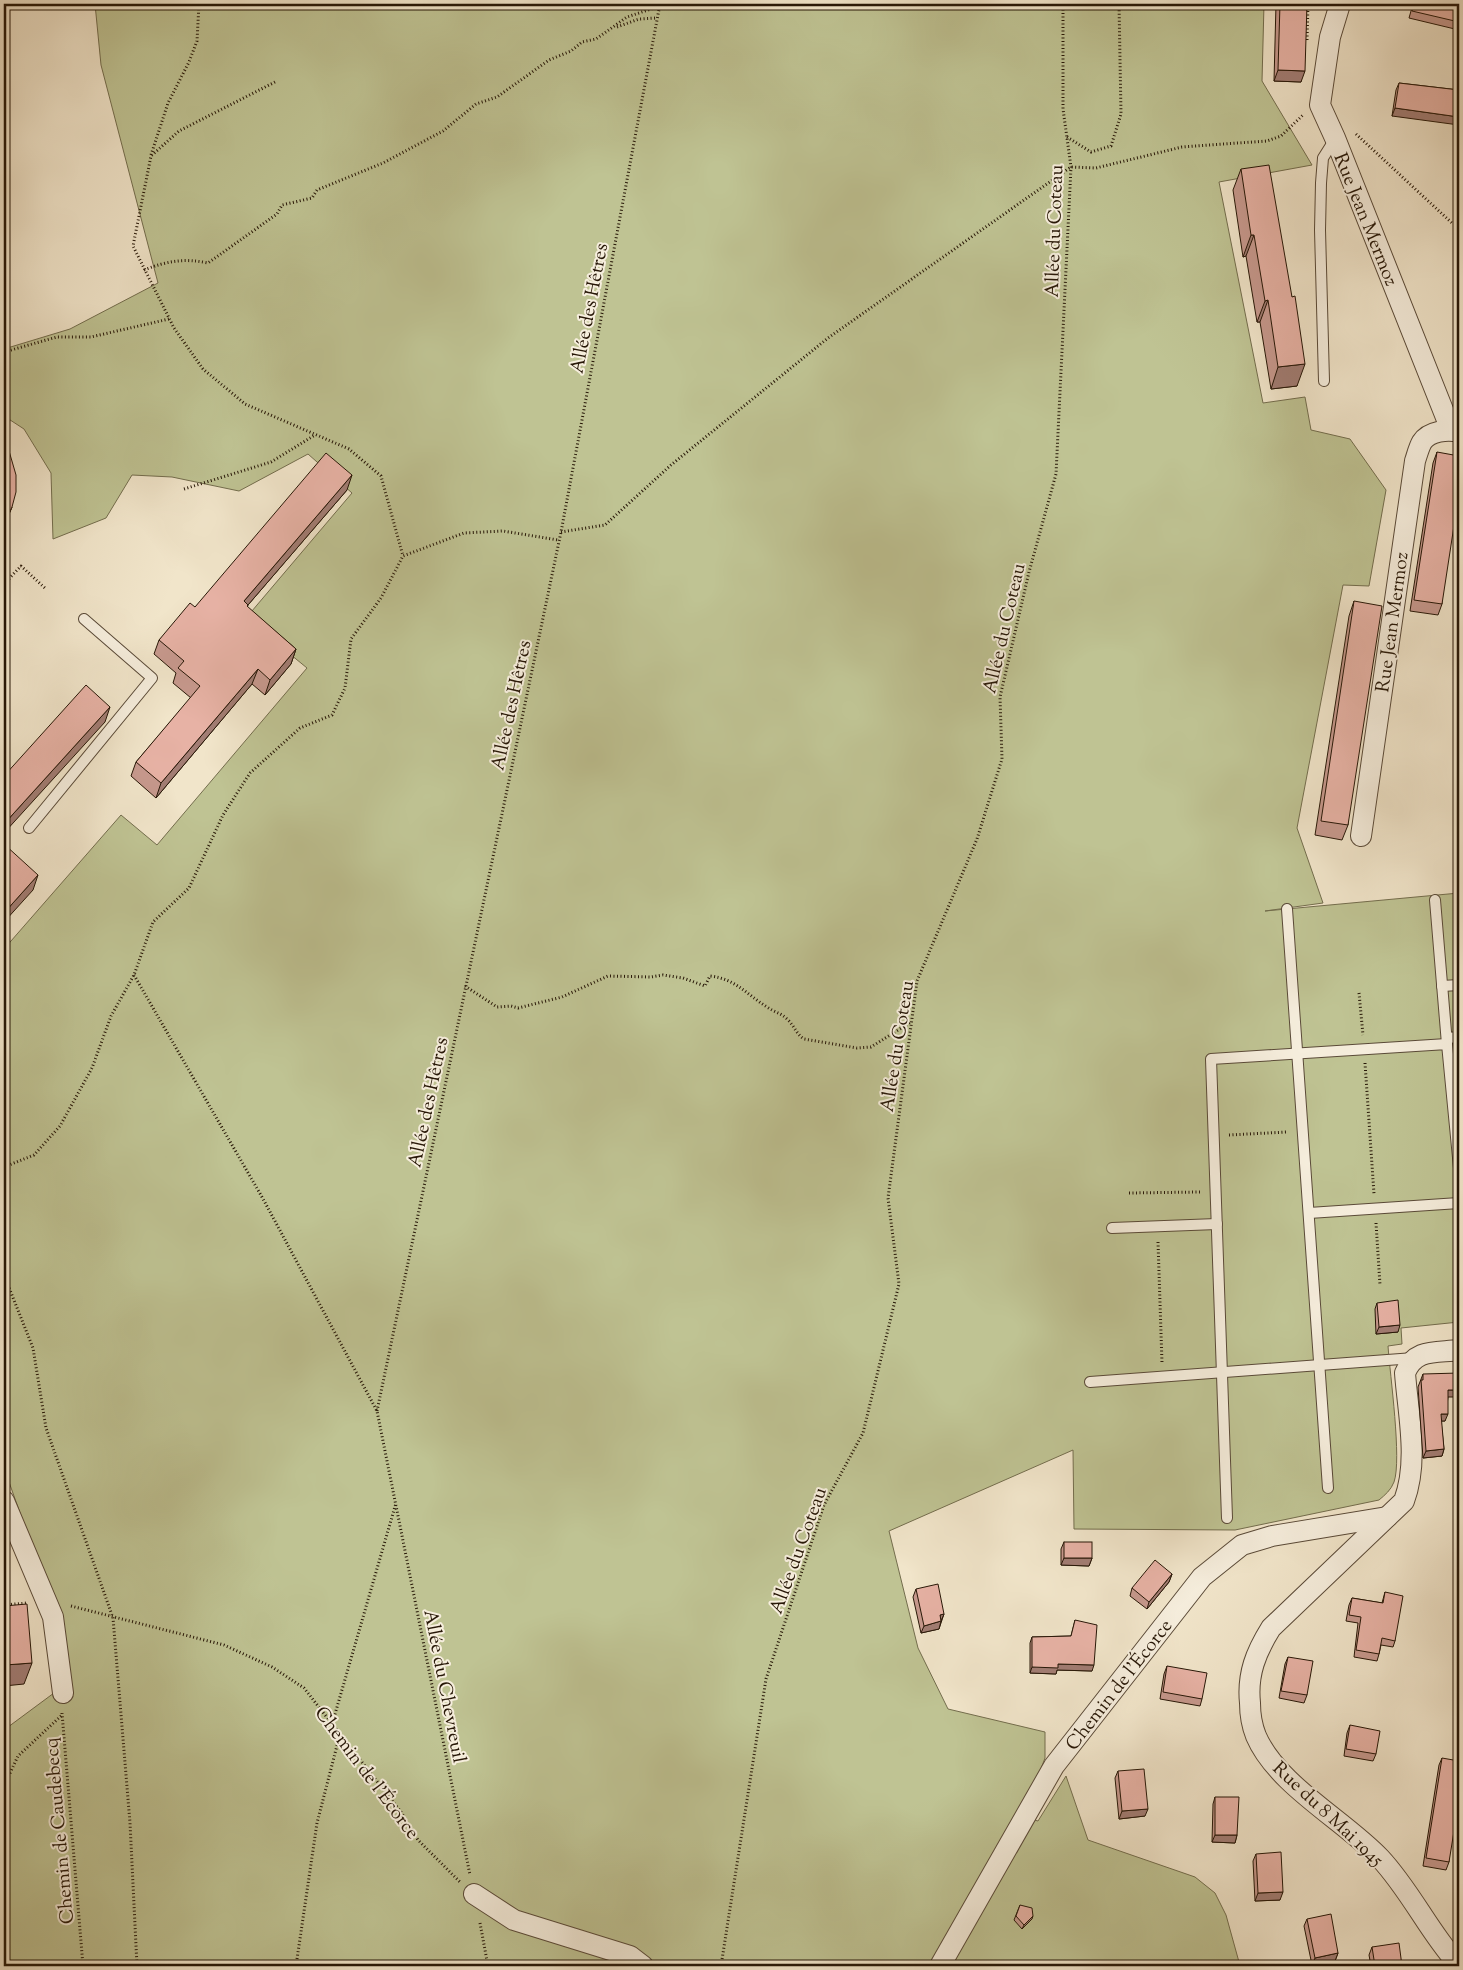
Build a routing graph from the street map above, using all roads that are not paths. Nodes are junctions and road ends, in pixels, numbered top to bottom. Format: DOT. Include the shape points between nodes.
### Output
graph roads {
  1 [pos="1340,4"];
  2 [pos="1333,134"];
  3 [pos="1324,381"];
  4 [pos="1455,431"];
  5 [pos="84,619"];
  6 [pos="29,828"];
  7 [pos="1361,836"];
  8 [pos="1436,900"];
  9 [pos="1287,909"];
  10 [pos="1459,985"];
  11 [pos="1442,986"];
  12 [pos="1459,1037"];
  13 [pos="1447,1041"];
  14 [pos="1297,1054"];
  15 [pos="1459,1168"];
  16 [pos="1459,1203"];
  17 [pos="1309,1213"];
  18 [pos="1217,1224"];
  19 [pos="1112,1228"];
  20 [pos="1459,1350"];
  21 [pos="1414,1358"];
  22 [pos="1320,1365"];
  23 [pos="1222,1372"];
  24 [pos="1090,1382"];
  25 [pos="1328,1488"];
  26 [pos="4,1501"];
  27 [pos="1387,1517"];
  28 [pos="1227,1518"];
  29 [pos="63,1693"];
  30 [pos="474,1894"];
  31 [pos="1459,1965"];
  32 [pos="643,1966"];
  33 [pos="940,1966"];
  1 -- 2 [label="street, Rue Jean Mermoz" via="1330,37 1320,105"];
  2 -- 3 [label="lane" via="1323,158 1321,183"];
  2 -- 4 [label="street, Rue Jean Mermoz"];
  4 -- 7 [label="street, Rue Jean Mermoz" via="1434,434 1422,441 1415,461"];
  5 -- 6 [label="lane" via="152,678"];
  8 -- 11 [label="lane"];
  9 -- 14 [label="lane"];
  10 -- 11 [label="lane"];
  11 -- 13 [label="lane"];
  12 -- 13 [label="lane"];
  13 -- 14 [label="lane"];
  13 -- 15 [label="lane"];
  14 -- 17 [label="lane"];
  14 -- 18 [label="lane" via="1211,1059"];
  16 -- 17 [label="lane"];
  17 -- 22 [label="lane"];
  18 -- 19 [label="lane"];
  18 -- 23 [label="lane"];
  20 -- 21 [label="street" via="1418,1354"];
  21 -- 22 [label="lane"];
  21 -- 27 [label="street, Rue du 8 Mai 1945" via="1405,1372 1411,1450 1410,1484 1404,1501"];
  22 -- 23 [label="lane"];
  22 -- 25 [label="lane"];
  23 -- 24 [label="lane"];
  23 -- 28 [label="lane"];
  26 -- 29 [label="street" via="53,1617"];
  27 -- 31 [label="street, Rue du 8 Mai 1945" via="1271,1628 1256,1652 1248,1685 1250,1712 1256,1736 1269,1758 1299,1789 1379,1857 1406,1888"];
  27 -- 33 [label="street, Chemin de l'Écorce" via="1272,1536 1242,1545 1202,1577 1054,1766"];
  30 -- 32 [label="street" via="514,1920 630,1956"];
}
